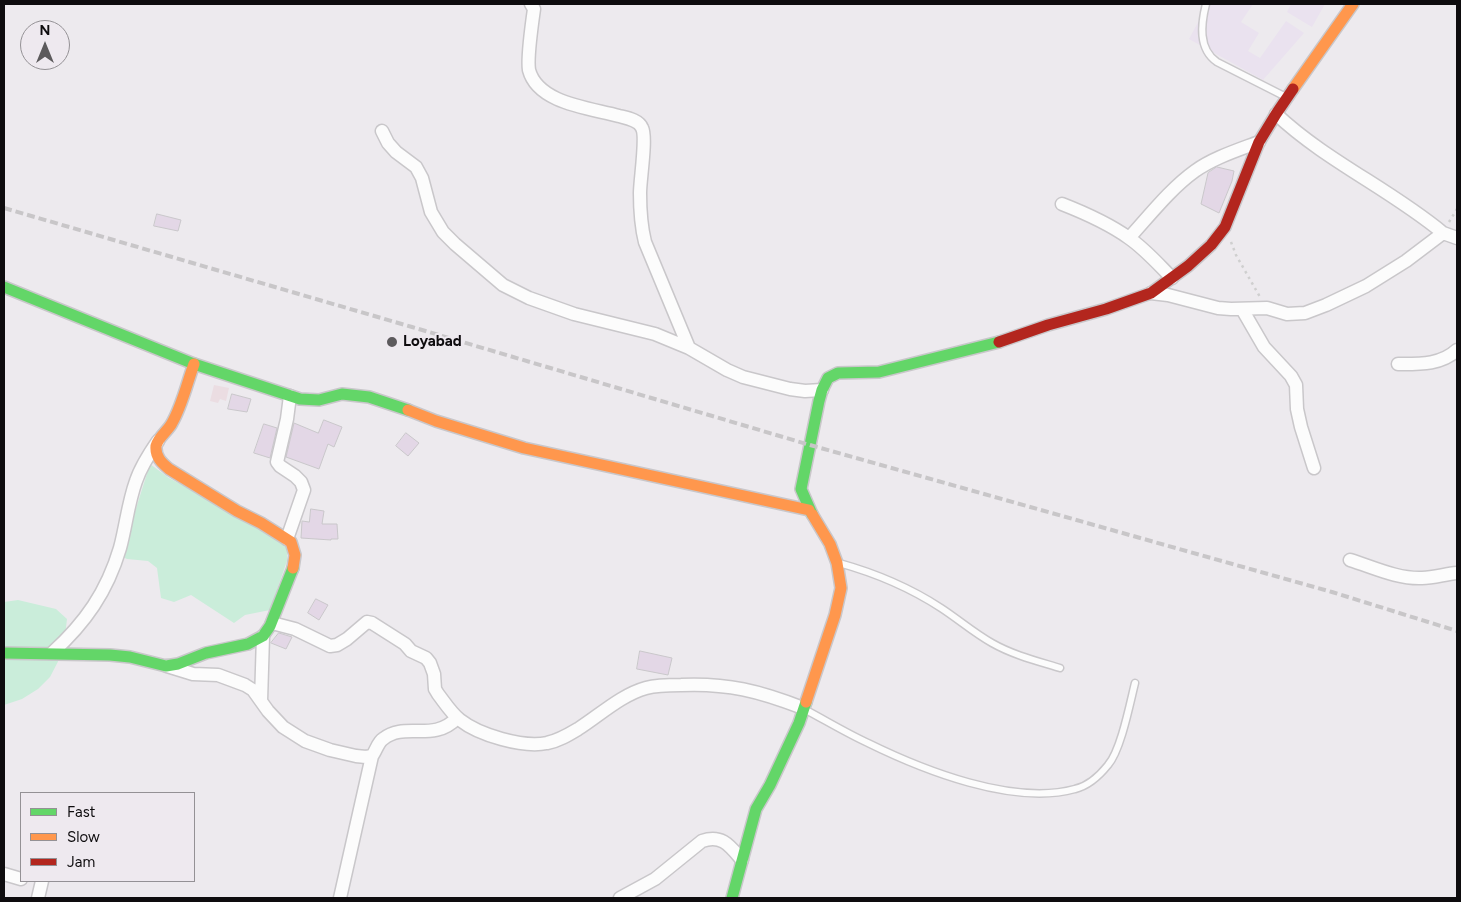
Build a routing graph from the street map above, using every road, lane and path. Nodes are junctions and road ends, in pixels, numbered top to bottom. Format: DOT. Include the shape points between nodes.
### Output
graph roads {
  1 [pos="531,4"];
  2 [pos="1206,4"];
  3 [pos="1353,4"];
  4 [pos="1287,98"];
  5 [pos="1276,114"];
  6 [pos="382,131"];
  7 [pos="1259,142"];
  8 [pos="1062,204"];
  9 [pos="1225,227"];
  10 [pos="1443,233"];
  11 [pos="1129,238"];
  12 [pos="1457,238"];
  13 [pos="1172,278"];
  14 [pos="4,287"];
  15 [pos="1151,293"];
  16 [pos="1267,308"];
  17 [pos="1242,309"];
  18 [pos="688,348"];
  19 [pos="1457,350"];
  20 [pos="194,364"];
  21 [pos="1398,364"];
  22 [pos="822,390"];
  23 [pos="290,396"];
  24 [pos="158,441"];
  25 [pos="1314,468"];
  26 [pos="809,510"];
  27 [pos="287,539"];
  28 [pos="1350,560"];
  29 [pos="837,563"];
  30 [pos="1457,573"];
  31 [pos="272,623"];
  32 [pos="263,636"];
  33 [pos="4,653"];
  34 [pos="52,653"];
  35 [pos="167,666"];
  36 [pos="1060,668"];
  37 [pos="1136,683"];
  38 [pos="261,701"];
  39 [pos="803,708"];
  40 [pos="457,718"];
  41 [pos="372,756"];
  42 [pos="742,860"];
  43 [pos="4,874"];
  44 [pos="20,879"];
  45 [pos="42,883"];
  46 [pos="38,898"];
  47 [pos="340,898"];
  48 [pos="620,898"];
  49 [pos="732,898"];
  1 -- 18 [label="street" via="534,9 529,68 542,91 552,97 626,118 642,128 641,227"];
  2 -- 4 [label="lane" via="1202,38 1210,57"];
  3 -- 4 [label="street"];
  4 -- 5 [label="street"];
  5 -- 7 [label="street"];
  5 -- 10 [label="street" via="1336,161 1408,206"];
  6 -- 18 [label="street" via="396,152 416,167 431,212 443,232 504,285 574,314 655,334"];
  7 -- 9 [label="street"];
  7 -- 11 [label="street" via="1196,170 1180,182"];
  8 -- 11 [label="street"];
  9 -- 13 [label="street" via="1211,245"];
  9 -- 16 [label="path" via="1236,255"];
  10 -- 12 [label="street"];
  10 -- 16 [label="street" via="1390,271 1326,305 1294,314"];
  11 -- 13 [label="street"];
  13 -- 15 [label="street"];
  14 -- 20 [label="street"];
  15 -- 17 [label="street" via="1218,308"];
  15 -- 22 [label="street" via="992,344 879,372 838,372 828,378"];
  16 -- 17 [label="street"];
  17 -- 25 [label="street" via="1264,347 1296,385 1300,427"];
  18 -- 22 [label="street" via="743,377 790,389"];
  19 -- 21 [label="street" via="1441,360 1425,364"];
  20 -- 23 [label="street"];
  20 -- 24 [label="street" via="176,415"];
  22 -- 26 [label="street" via="801,489"];
  23 -- 26 [label="street" via="319,400 342,394 369,397 524,448"];
  23 -- 27 [label="street" via="277,462 296,476 304,490"];
  24 -- 27 [label="street" via="156,447 160,461 169,470"];
  24 -- 34 [label="street" via="135,483 119,549 106,585 89,614"];
  26 -- 29 [label="street" via="830,544"];
  27 -- 31 [label="street" via="294,546 296,562"];
  28 -- 30 [label="street" via="1411,578"];
  29 -- 36 [label="lane" via="916,593 1008,652"];
  29 -- 39 [label="street" via="841,588 835,614"];
  31 -- 32 [label="street"];
  31 -- 40 [label="street" via="295,629 330,646 347,639 367,622 372,623 426,658 434,674 435,690"];
  32 -- 35 [label="street" via="249,644 209,651"];
  32 -- 38 [label="street"];
  33 -- 34 [label="street"];
  34 -- 35 [label="street" via="128,656"];
  35 -- 38 [label="street" via="193,674 228,678 253,690"];
  37 -- 39 [label="lane" via="1117,750 1109,764 1096,778 1076,789 1042,794 996,790 942,774 866,742"];
  38 -- 41 [label="street" via="283,727 305,742 356,756"];
  39 -- 40 [label="street" via="740,688 663,685 635,692 568,735 546,744 521,743 486,734"];
  39 -- 42 [label="street" via="770,785 756,809"];
  40 -- 41 [label="street" via="438,730 407,731 382,739"];
  41 -- 47 [label="street"];
  42 -- 48 [label="street" via="730,845 711,838 702,841 655,880"];
  42 -- 49 [label="street"];
  43 -- 44 [label="street"];
  45 -- 46 [label="street"];
}
